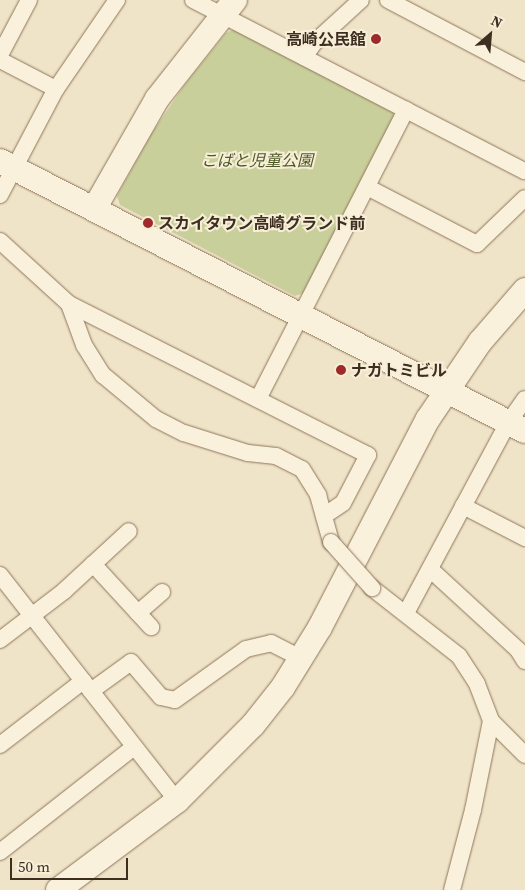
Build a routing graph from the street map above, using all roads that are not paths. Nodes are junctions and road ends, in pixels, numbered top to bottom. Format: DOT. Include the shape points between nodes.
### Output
graph roads {
  1 [pos="29,0"];
  2 [pos="117,0"];
  3 [pos="193,0"];
  4 [pos="361,0"];
  5 [pos="388,0"];
  6 [pos="229,8"];
  7 [pos="0,55"];
  8 [pos="304,57"];
  9 [pos="0,60"];
  10 [pos="525,72"];
  11 [pos="56,89"];
  12 [pos="406,110"];
  13 [pos="7,164"];
  14 [pos="525,171"];
  15 [pos="367,187"];
  16 [pos="0,195"];
  17 [pos="525,198"];
  18 [pos="94,209"];
  19 [pos="0,241"];
  20 [pos="525,290"];
  21 [pos="69,304"];
  22 [pos="301,315"];
  23 [pos="446,390"];
  24 [pos="258,399"];
  25 [pos="525,399"];
  26 [pos="517,427"];
  27 [pos="463,506"];
  28 [pos="324,516"];
  29 [pos="129,530"];
  30 [pos="525,538"];
  31 [pos="93,564"];
  32 [pos="430,568"];
  33 [pos="0,575"];
  34 [pos="162,592"];
  35 [pos="138,613"];
  36 [pos="406,613"];
  37 [pos="32,616"];
  38 [pos="151,627"];
  39 [pos="0,640"];
  40 [pos="523,653"];
  41 [pos="302,659"];
  42 [pos="87,686"];
  43 [pos="491,721"];
  44 [pos="0,746"];
  45 [pos="134,747"];
  46 [pos="525,755"];
  47 [pos="177,801"];
  48 [pos="0,852"];
  49 [pos="58,890"];
  50 [pos="452,890"];
  1 -- 7 [label="street"];
  2 -- 11 [label="street"];
  3 -- 6 [label="street"];
  4 -- 8 [label="street" via="315,42"];
  5 -- 10 [label="street"];
  6 -- 8 [label="street"];
  6 -- 18 [label="street" via="157,99"];
  8 -- 12 [label="street"];
  9 -- 11 [label="street"];
  11 -- 13 [label="street"];
  12 -- 14 [label="street"];
  12 -- 15 [label="street"];
  13 -- 16 [label="street"];
  13 -- 18 [label="street"];
  15 -- 17 [label="street" via="478,244"];
  15 -- 22 [label="street"];
  18 -- 22 [label="street"];
  19 -- 21 [label="street"];
  20 -- 23 [label="street" via="480,342"];
  21 -- 24 [label="street"];
  21 -- 28 [label="street" via="90,356 111,383 170,427 290,462 302,469 312,482"];
  22 -- 23 [label="street"];
  22 -- 24 [label="street"];
  23 -- 26 [label="street"];
  23 -- 41 [label="street"];
  24 -- 28 [label="street" via="368,455 343,504"];
  25 -- 26 [label="street"];
  26 -- 27 [label="street"];
  27 -- 30 [label="street"];
  27 -- 32 [label="street"];
  28 -- 36 [label="street, bridge" via="331,542 372,588"];
  29 -- 31 [label="street"];
  31 -- 35 [label="street"];
  31 -- 37 [label="street"];
  32 -- 36 [label="street"];
  32 -- 40 [label="street"];
  33 -- 37 [label="street"];
  34 -- 35 [label="street"];
  35 -- 38 [label="street"];
  36 -- 43 [label="street" via="459,656 477,684"];
  37 -- 39 [label="street"];
  37 -- 42 [label="street"];
  41 -- 42 [label="street" via="272,643 246,649 175,700 161,697 130,662"];
  41 -- 47 [label="street" via="253,725"];
  42 -- 44 [label="street"];
  42 -- 45 [label="street"];
  43 -- 46 [label="street"];
  43 -- 50 [label="street" via="474,810"];
  45 -- 47 [label="street"];
  45 -- 48 [label="street"];
  47 -- 49 [label="street"];
}
